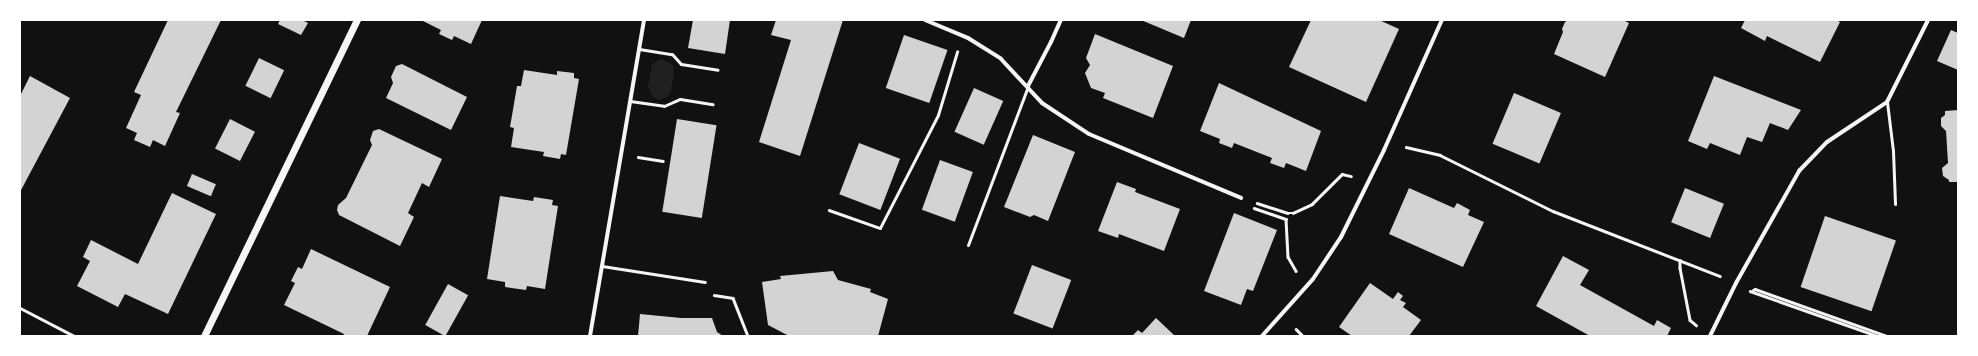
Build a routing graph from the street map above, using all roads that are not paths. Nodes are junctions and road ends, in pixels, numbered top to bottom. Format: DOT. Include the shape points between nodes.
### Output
graph roads {
  1 [pos="357,20"];
  2 [pos="644,20"];
  3 [pos="925,20"];
  4 [pos="1061,20"];
  5 [pos="1442,20"];
  6 [pos="1928,20"];
  7 [pos="639,48"];
  8 [pos="718,70"];
  9 [pos="1028,86"];
  10 [pos="630,101"];
  11 [pos="1888,102"];
  12 [pos="713,104"];
  13 [pos="1241,198"];
  14 [pos="1895,204"];
  15 [pos="968,245"];
  16 [pos="602,266"];
  17 [pos="705,282"];
  18 [pos="20,308"];
  19 [pos="74,336"];
  20 [pos="204,336"];
  21 [pos="590,336"];
  22 [pos="1262,336"];
  23 [pos="1710,336"];
  1 -- 20 [label="street"];
  2 -- 7 [label="street"];
  3 -- 9 [label="street" via="968,38 994,55"];
  4 -- 9 [label="street"];
  5 -- 22 [label="street" via="1384,150 1341,237 1313,279"];
  6 -- 11 [label="street"];
  7 -- 8 [label="lane" via="672,54 681,64"];
  7 -- 10 [label="street"];
  9 -- 13 [label="street" via="1042,103 1089,134"];
  9 -- 15 [label="lane"];
  10 -- 12 [label="lane" via="664,106 680,99"];
  10 -- 16 [label="street"];
  11 -- 14 [label="lane"];
  11 -- 23 [label="street" via="1827,142 1799,171 1736,283"];
  16 -- 17 [label="lane"];
  16 -- 21 [label="street"];
  18 -- 19 [label="lane"];
}
